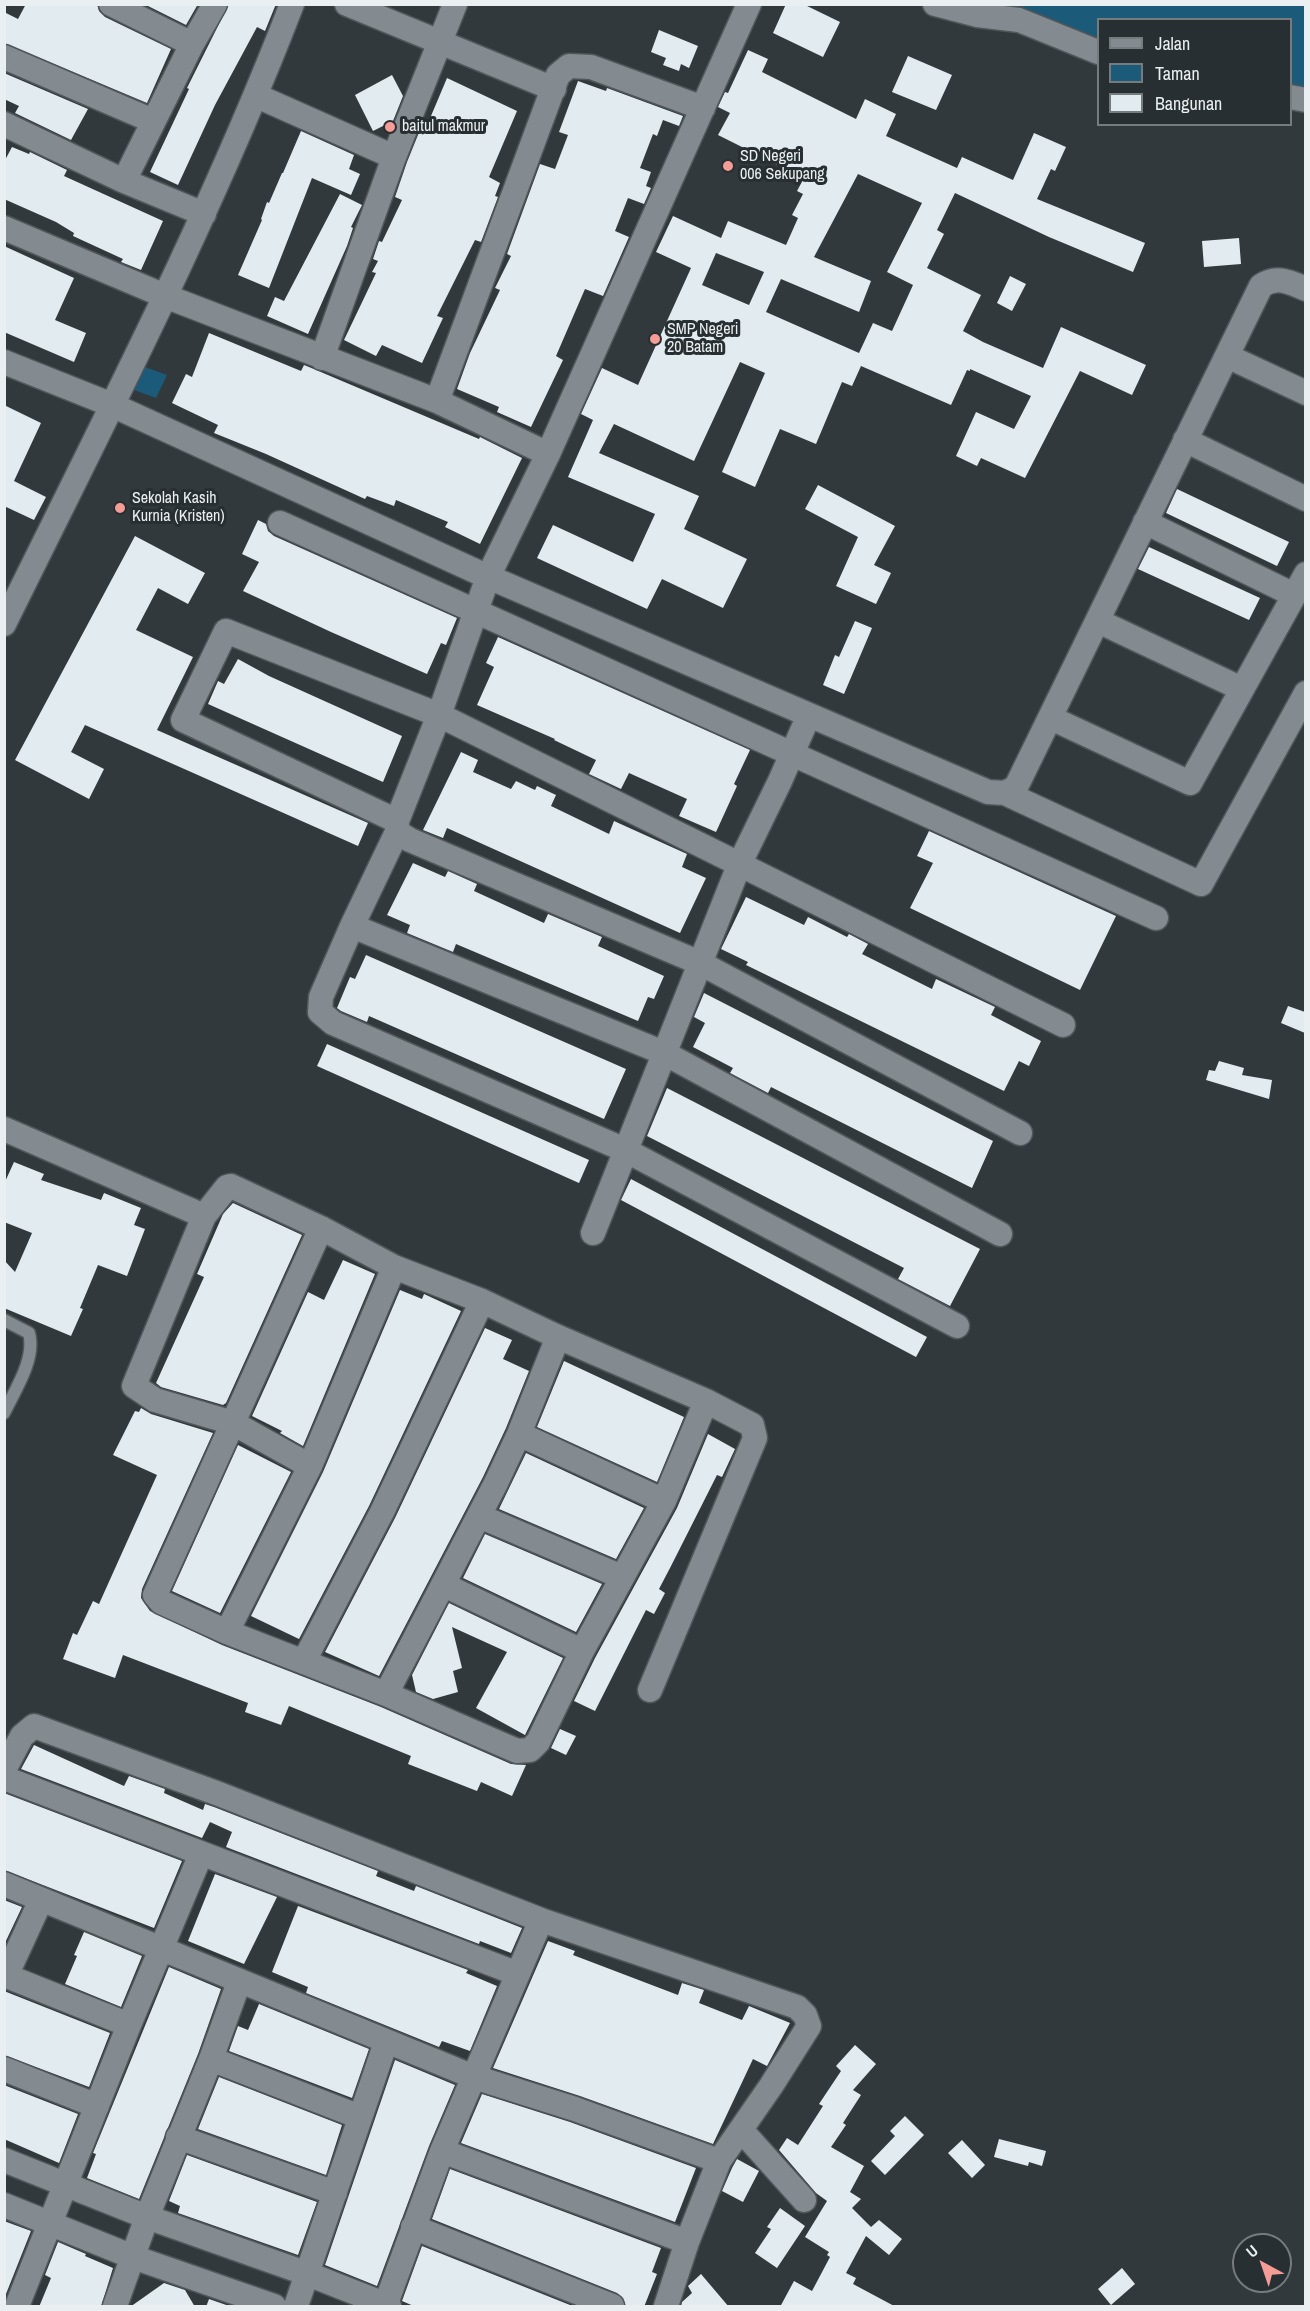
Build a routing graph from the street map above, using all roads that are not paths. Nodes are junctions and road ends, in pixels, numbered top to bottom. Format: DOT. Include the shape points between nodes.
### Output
graph roads {
  1 [pos="111,4"];
  2 [pos="214,4"];
  3 [pos="292,4"];
  4 [pos="347,4"];
  5 [pos="455,4"];
  6 [pos="749,4"];
  7 [pos="935,4"];
  8 [pos="376,10"];
  9 [pos="440,41"];
  10 [pos="192,44"];
  11 [pos="1097,52"];
  12 [pos="4,57"];
  13 [pos="554,89"];
  14 [pos="257,96"];
  15 [pos="703,108"];
  16 [pos="153,121"];
  17 [pos="4,124"];
  18 [pos="394,158"];
  19 [pos="124,181"];
  20 [pos="204,214"];
  21 [pos="4,228"];
  22 [pos="1305,290"];
  23 [pos="165,296"];
  24 [pos="1227,356"];
  25 [pos="322,357"];
  26 [pos="4,362"];
  27 [pos="1305,393"];
  28 [pos="437,401"];
  29 [pos="112,405"];
  30 [pos="1185,440"];
  31 [pos="548,454"];
  32 [pos="1305,499"];
  33 [pos="280,522"];
  34 [pos="1145,522"];
  35 [pos="488,577"];
  36 [pos="1300,585"];
  37 [pos="476,611"];
  38 [pos="1098,621"];
  39 [pos="4,624"];
  40 [pos="1242,689"];
  41 [pos="1305,693"];
  42 [pos="438,715"];
  43 [pos="809,715"];
  44 [pos="1051,718"];
  45 [pos="792,752"];
  46 [pos="1005,793"];
  47 [pos="397,826"];
  48 [pos="740,863"];
  49 [pos="1156,918"];
  50 [pos="352,926"];
  51 [pos="700,963"];
  52 [pos="1064,1025"];
  53 [pos="664,1053"];
  54 [pos="4,1129"];
  55 [pos="1020,1132"];
  56 [pos="626,1150"];
  57 [pos="204,1216"];
  58 [pos="321,1228"];
  59 [pos="592,1233"];
  60 [pos="1000,1234"];
  61 [pos="394,1267"];
  62 [pos="482,1301"];
  63 [pos="4,1320"];
  64 [pos="957,1326"];
  65 [pos="558,1337"];
  66 [pos="706,1401"];
  67 [pos="4,1413"];
  68 [pos="233,1423"];
  69 [pos="519,1434"];
  70 [pos="310,1466"];
  71 [pos="664,1501"];
  72 [pos="479,1516"];
  73 [pos="622,1577"];
  74 [pos="444,1585"];
  75 [pos="227,1632"];
  76 [pos="582,1651"];
  77 [pos="304,1661"];
  78 [pos="650,1690"];
  79 [pos="386,1694"];
  80 [pos="4,1770"];
  81 [pos="4,1778"];
  82 [pos="201,1854"];
  83 [pos="4,1884"];
  84 [pos="41,1900"];
  85 [pos="541,1920"];
  86 [pos="161,1950"];
  87 [pos="518,1974"];
  88 [pos="5,1976"];
  89 [pos="239,1982"];
  90 [pos="129,2025"];
  91 [pos="386,2043"];
  92 [pos="211,2060"];
  93 [pos="4,2069"];
  94 [pos="474,2077"];
  95 [pos="97,2106"];
  96 [pos="360,2117"];
  97 [pos="742,2130"];
  98 [pos="178,2137"];
  99 [pos="442,2151"];
  100 [pos="4,2160"];
  101 [pos="719,2161"];
  102 [pos="66,2185"];
  103 [pos="335,2193"];
  104 [pos="804,2200"];
  105 [pos="4,2205"];
  106 [pos="147,2217"];
  107 [pos="51,2224"];
  108 [pos="413,2227"];
  109 [pos="687,2242"];
  110 [pos="133,2257"];
  111 [pos="308,2274"];
  112 [pos="13,2302"];
  113 [pos="386,2306"];
  114 [pos="115,2307"];
  115 [pos="274,2307"];
  116 [pos="296,2307"];
  117 [pos="612,2307"];
  118 [pos="666,2307"];
  1 -- 10 [label="street"];
  2 -- 10 [label="street"];
  3 -- 14 [label="street"];
  4 -- 8 [label="street"];
  5 -- 9 [label="street"];
  6 -- 15 [label="street"];
  7 -- 11 [label="street" via="1019,20"];
  8 -- 9 [label="street"];
  9 -- 13 [label="street"];
  9 -- 18 [label="street"];
  10 -- 16 [label="street"];
  12 -- 16 [label="street"];
  13 -- 15 [label="street" via="563,69 591,67"];
  13 -- 28 [label="street"];
  14 -- 18 [label="street"];
  14 -- 20 [label="street"];
  15 -- 31 [label="street"];
  16 -- 19 [label="street"];
  17 -- 19 [label="street"];
  18 -- 25 [label="street"];
  19 -- 20 [label="street"];
  20 -- 23 [label="street"];
  21 -- 23 [label="street"];
  22 -- 24 [label="street" via="1280,279 1261,286"];
  23 -- 25 [label="street"];
  23 -- 29 [label="street"];
  24 -- 27 [label="street"];
  24 -- 30 [label="street"];
  25 -- 28 [label="street"];
  26 -- 29 [label="street"];
  28 -- 31 [label="street"];
  29 -- 35 [label="street"];
  29 -- 39 [label="street"];
  30 -- 32 [label="street"];
  30 -- 34 [label="street"];
  31 -- 35 [label="street"];
  33 -- 37 [label="street"];
  34 -- 36 [label="street"];
  34 -- 38 [label="street"];
  35 -- 37 [label="street"];
  35 -- 43 [label="street"];
  36 -- 40 [label="street"];
  37 -- 42 [label="street"];
  37 -- 45 [label="street"];
  38 -- 40 [label="street"];
  38 -- 44 [label="street"];
  40 -- 44 [label="street" via="1190,783"];
  41 -- 46 [label="street" via="1201,884"];
  42 -- 47 [label="street"];
  42 -- 47 [label="street" via="226,631 183,720"];
  42 -- 48 [label="street"];
  43 -- 45 [label="street"];
  43 -- 46 [label="street" via="988,792"];
  44 -- 46 [label="street" via="1016,787"];
  45 -- 48 [label="street"];
  45 -- 49 [label="street"];
  47 -- 50 [label="street"];
  47 -- 51 [label="street" via="410,840"];
  48 -- 51 [label="street"];
  48 -- 52 [label="street"];
  50 -- 53 [label="street"];
  50 -- 56 [label="street" via="321,997 320,1012 333,1023"];
  51 -- 53 [label="street"];
  51 -- 55 [label="street"];
  53 -- 56 [label="street"];
  53 -- 60 [label="street"];
  54 -- 57 [label="street"];
  56 -- 59 [label="street"];
  56 -- 64 [label="street"];
  57 -- 58 [label="street" via="223,1190 231,1186"];
  57 -- 68 [label="street" via="134,1386 155,1400"];
  58 -- 61 [label="street"];
  58 -- 68 [label="street"];
  61 -- 62 [label="street"];
  61 -- 70 [label="street"];
  62 -- 65 [label="street"];
  62 -- 77 [label="street" via="382,1512"];
  63 -- 67 [label="lane" via="29,1333 32,1344"];
  65 -- 66 [label="street"];
  65 -- 69 [label="street"];
  66 -- 71 [label="street"];
  66 -- 78 [label="street" via="752,1425 755,1438"];
  68 -- 70 [label="street"];
  68 -- 75 [label="street" via="155,1595 161,1602"];
  69 -- 71 [label="street"];
  69 -- 72 [label="street"];
  70 -- 75 [label="street"];
  71 -- 73 [label="street"];
  72 -- 73 [label="street"];
  72 -- 74 [label="street"];
  73 -- 76 [label="street"];
  74 -- 76 [label="street"];
  74 -- 79 [label="street"];
  75 -- 77 [label="street"];
  76 -- 79 [label="street" via="538,1742 530,1750 517,1751"];
  77 -- 79 [label="street"];
  80 -- 85 [label="street" via="22,1736 34,1726"];
  81 -- 82 [label="street"];
  82 -- 86 [label="street"];
  82 -- 87 [label="street"];
  83 -- 84 [label="street"];
  84 -- 86 [label="street"];
  84 -- 88 [label="street"];
  85 -- 87 [label="street"];
  85 -- 97 [label="street" via="797,2007 805,2015 809,2026"];
  86 -- 89 [label="street"];
  86 -- 90 [label="street"];
  87 -- 94 [label="street"];
  88 -- 90 [label="street"];
  89 -- 91 [label="street"];
  89 -- 92 [label="street"];
  90 -- 95 [label="street"];
  91 -- 94 [label="street"];
  91 -- 96 [label="street"];
  92 -- 96 [label="street"];
  92 -- 98 [label="street"];
  93 -- 95 [label="street"];
  94 -- 99 [label="street"];
  94 -- 101 [label="street"];
  95 -- 102 [label="street"];
  96 -- 103 [label="street"];
  97 -- 101 [label="street"];
  97 -- 104 [label="street"];
  98 -- 103 [label="street"];
  98 -- 106 [label="street"];
  99 -- 108 [label="street"];
  99 -- 109 [label="street"];
  100 -- 102 [label="street"];
  101 -- 109 [label="street"];
  102 -- 106 [label="street"];
  102 -- 107 [label="street"];
  103 -- 111 [label="street"];
  105 -- 107 [label="street"];
  106 -- 110 [label="street"];
  106 -- 111 [label="street"];
  107 -- 110 [label="street"];
  107 -- 112 [label="street"];
  108 -- 113 [label="street"];
  108 -- 117 [label="street"];
  109 -- 118 [label="street"];
  110 -- 114 [label="street"];
  110 -- 115 [label="street"];
  111 -- 113 [label="street"];
  111 -- 116 [label="street"];
}
